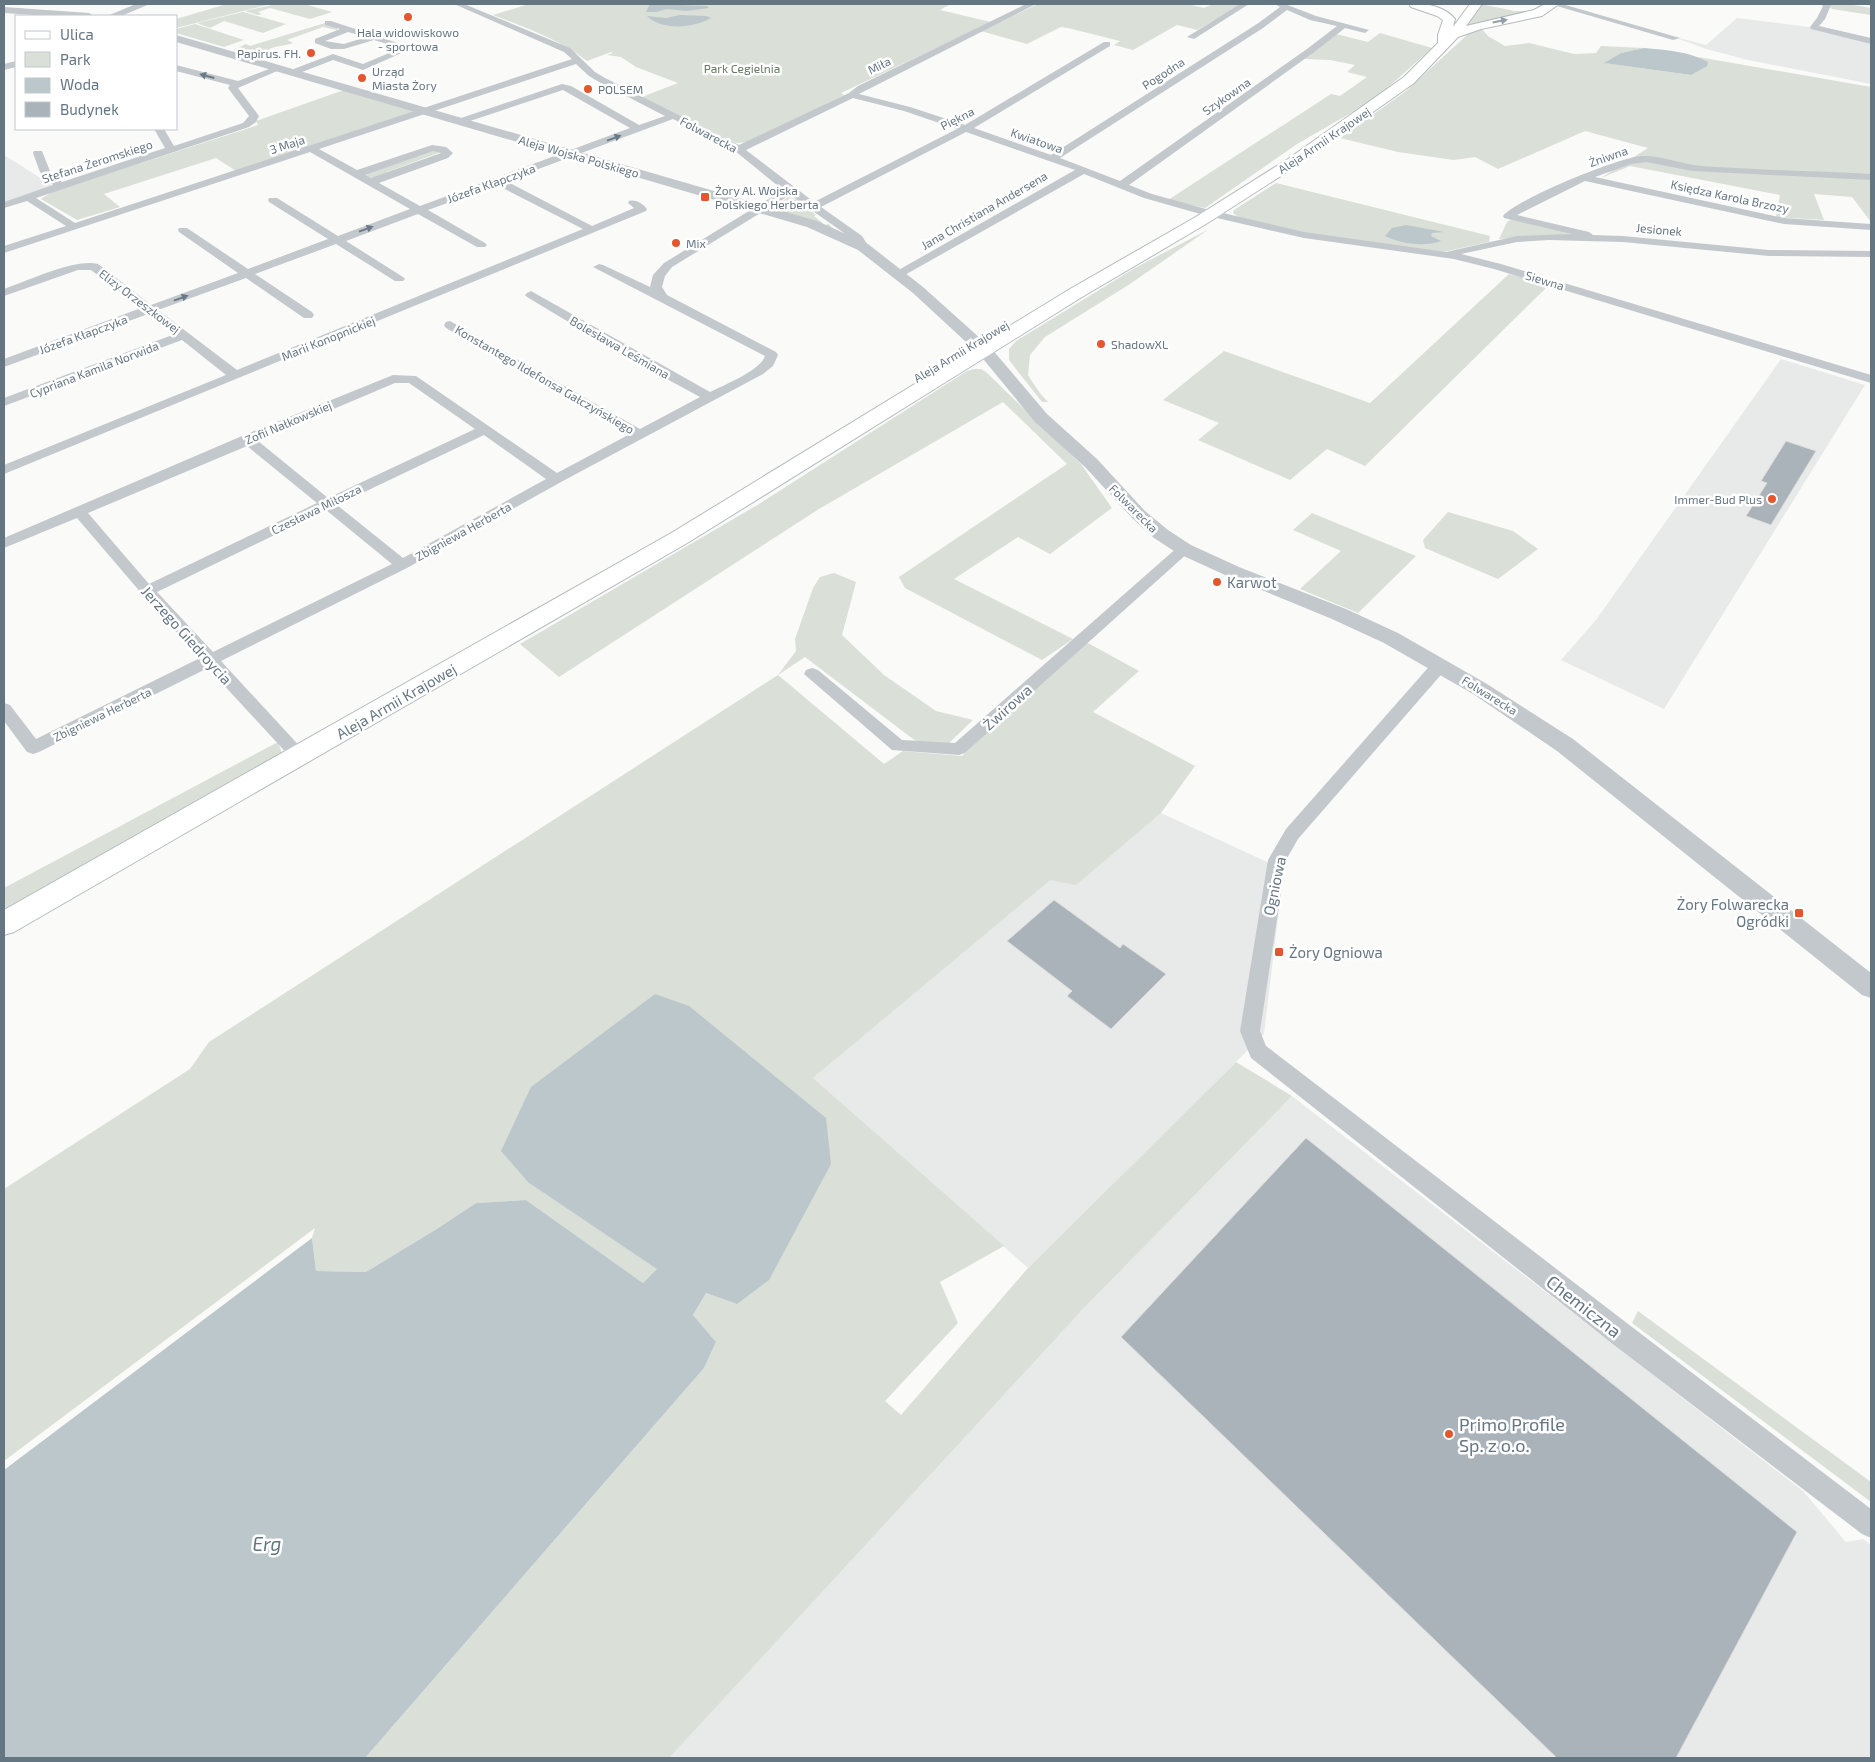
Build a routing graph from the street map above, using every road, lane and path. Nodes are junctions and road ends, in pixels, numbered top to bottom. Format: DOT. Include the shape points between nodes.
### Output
graph roads {
  1 [pos="458,4"];
  2 [pos="1027,4"];
  3 [pos="1245,4"];
  4 [pos="1416,4"];
  5 [pos="1476,4"];
  6 [pos="1825,4"];
  7 [pos="143,5"];
  8 [pos="1283,5"];
  9 [pos="1461,5"];
  10 [pos="1551,5"];
  11 [pos="1506,8"];
  12 [pos="4,10"];
  13 [pos="50,15"];
  14 [pos="115,15"];
  15 [pos="126,15"];
  16 [pos="328,24"];
  17 [pos="1343,25"];
  18 [pos="1365,30"];
  19 [pos="348,34"];
  20 [pos="1454,34"];
  21 [pos="1192,37"];
  22 [pos="371,38"];
  23 [pos="1676,38"];
  24 [pos="178,39"];
  25 [pos="1871,41"];
  26 [pos="1107,44"];
  27 [pos="1444,45"];
  28 [pos="578,60"];
  29 [pos="280,68"];
  30 [pos="178,69"];
  31 [pos="294,72"];
  32 [pos="238,84"];
  33 [pos="852,95"];
  34 [pos="427,112"];
  35 [pos="674,116"];
  36 [pos="460,121"];
  37 [pos="964,128"];
  38 [pos="638,129"];
  39 [pos="160,130"];
  40 [pos="312,149"];
  41 [pos="173,150"];
  42 [pos="739,150"];
  43 [pos="38,153"];
  44 [pos="571,154"];
  45 [pos="1052,159"];
  46 [pos="1083,170"];
  47 [pos="357,174"];
  48 [pos="1871,177"];
  49 [pos="1586,178"];
  50 [pos="498,180"];
  51 [pos="371,182"];
  52 [pos="1123,184"];
  53 [pos="61,186"];
  54 [pos="790,190"];
  55 [pos="28,197"];
  56 [pos="273,200"];
  57 [pos="633,203"];
  58 [pos="4,205"];
  59 [pos="814,206"];
  60 [pos="420,209"];
  61 [pos="761,209"];
  62 [pos="1212,214"];
  63 [pos="1503,224"];
  64 [pos="73,226"];
  65 [pos="1871,227"];
  66 [pos="183,230"];
  67 [pos="592,230"];
  68 [pos="831,231"];
  69 [pos="848,231"];
  70 [pos="1590,238"];
  71 [pos="337,240"];
  72 [pos="1494,243"];
  73 [pos="481,245"];
  74 [pos="863,247"];
  75 [pos="4,250"];
  76 [pos="1445,254"];
  77 [pos="1871,254"];
  78 [pos="599,267"];
  79 [pos="247,274"];
  80 [pos="899,274"];
  81 [pos="400,279"];
  82 [pos="4,293"];
  83 [pos="531,295"];
  84 [pos="663,297"];
  85 [pos="151,309"];
  86 [pos="308,315"];
  87 [pos="450,325"];
  88 [pos="184,335"];
  89 [pos="980,346"];
  90 [pos="4,363"];
  91 [pos="236,376"];
  92 [pos="1871,379"];
  93 [pos="709,397"];
  94 [pos="4,402"];
  95 [pos="487,430"];
  96 [pos="640,434"];
  97 [pos="247,439"];
  98 [pos="4,470"];
  99 [pos="556,479"];
  100 [pos="326,504"];
  101 [pos="80,511"];
  102 [pos="4,543"];
  103 [pos="1184,549"];
  104 [pos="402,565"];
  105 [pos="147,591"];
  106 [pos="210,661"];
  107 [pos="1440,665"];
  108 [pos="812,674"];
  109 [pos="4,709"];
  110 [pos="299,756"];
  111 [pos="4,924"];
  112 [pos="1871,987"];
  113 [pos="1298,1084"];
  114 [pos="1871,1525"];
  1 -- 28 [label="street, Folwarecka" via="547,40"];
  2 -- 33 [label="street, Miła"];
  3 -- 21 [label="street"];
  4 -- 9 [label="main road"];
  4 -- 27 [label="main road" via="1450,19"];
  5 -- 20 [label="main road, Aleja Armii Krajowej"];
  6 -- 25 [label="street" via="1822,19 1814,27"];
  7 -- 14 [label="street"];
  7 -- 15 [label="street"];
  8 -- 17 [label="street" via="1313,18"];
  8 -- 45 [label="street, Pogodna" via="1260,26"];
  10 -- 11 [label="main road" via="1530,10"];
  20 -- 10 [label="main road, one-way" via="1538,13"];
  10 -- 23 [label="street"];
  12 -- 13 [label="street"];
  16 -- 19 [label="street"];
  17 -- 18 [label="street"];
  17 -- 52 [label="street, Szykowna" via="1310,52"];
  19 -- 22 [label="street"];
  19 -- 22 [label="street" via="328,45 347,47"];
  20 -- 27 [label="main road, Aleja Armii Krajowej"];
  22 -- 31 [label="street" via="409,48 363,67 333,57"];
  24 -- 29 [label="street, Aleja Wojska Polskiego"];
  26 -- 37 [label="street, Piękna"];
  27 -- 62 [label="main road, Aleja Armii Krajowej" via="1388,96"];
  28 -- 34 [label="street, 3 Maja"];
  28 -- 35 [label="street, Folwarecka" via="602,80"];
  29 -- 31 [label="street, Aleja Wojska Polskiego"];
  29 -- 32 [label="street"];
  32 -- 30 [label="street, one-way"];
  31 -- 34 [label="street, Aleja Wojska Polskiego"];
  32 -- 41 [label="street, Stefana Żeromskiego" via="233,88 254,116 250,123"];
  33 -- 37 [label="street, Kwiatowa"];
  33 -- 42 [label="street, Miła"];
  34 -- 36 [label="street, Aleja Wojska Polskiego"];
  34 -- 40 [label="street, 3 Maja"];
  35 -- 38 [label="street, Józefa Kłapczyka"];
  35 -- 42 [label="street, Folwarecka"];
  36 -- 38 [label="street" via="562,87"];
  36 -- 44 [label="street, Aleja Wojska Polskiego"];
  37 -- 45 [label="street, Kwiatowa"];
  37 -- 59 [label="street, Piękna"];
  44 -- 38 [label="street, Józefa Kłapczyka, one-way"];
  39 -- 41 [label="street"];
  40 -- 47 [label="street"];
  40 -- 64 [label="street, 3 Maja"];
  41 -- 53 [label="street, Stefana Żeromskiego"];
  42 -- 54 [label="street, Folwarecka"];
  43 -- 53 [label="street" via="46,172"];
  44 -- 50 [label="street, Józefa Kłapczyka"];
  44 -- 61 [label="street, Aleja Wojska Polskiego"];
  45 -- 46 [label="street, Kwiatowa"];
  46 -- 52 [label="street, Kwiatowa"];
  46 -- 80 [label="street, Jana Christiana Andersena"];
  47 -- 51 [label="street"];
  47 -- 51 [label="street" via="432,148 448,153"];
  48 -- 49 [label="street, Żniwna" via="1692,168 1640,159"];
  49 -- 63 [label="street, Żniwna" via="1519,207"];
  49 -- 65 [label="street, Księdza Karola Brzozy" via="1784,221"];
  50 -- 60 [label="street, Józefa Kłapczyka"];
  50 -- 67 [label="street"];
  51 -- 60 [label="street"];
  52 -- 62 [label="street, Kwiatowa" via="1148,196"];
  53 -- 55 [label="street, Stefana Żeromskiego"];
  54 -- 59 [label="street, Folwarecka"];
  54 -- 61 [label="street"];
  55 -- 58 [label="street, Stefana Żeromskiego"];
  55 -- 64 [label="street"];
  56 -- 71 [label="street"];
  57 -- 67 [label="street, Marii Konopnickiej" via="642,209"];
  59 -- 69 [label="street, Folwarecka"];
  71 -- 60 [label="street, Józefa Kłapczyka, one-way"];
  60 -- 73 [label="street"];
  61 -- 68 [label="street, Aleja Wojska Polskiego"];
  61 -- 84 [label="street" via="668,266 659,276 656,287"];
  62 -- 76 [label="street, Siewna" via="1331,240"];
  62 -- 89 [label="main road, Aleja Armii Krajowej"];
  63 -- 70 [label="street" via="1585,234"];
  63 -- 72 [label="street" via="1493,239"];
  64 -- 75 [label="street, 3 Maja"];
  66 -- 79 [label="street"];
  67 -- 91 [label="street, Marii Konopnickiej"];
  68 -- 69 [label="street"];
  68 -- 74 [label="street, Aleja Wojska Polskiego"];
  69 -- 74 [label="street, Folwarecka" via="858,238"];
  70 -- 72 [label="street, Jesionek" via="1549,237"];
  70 -- 77 [label="street, Jesionek" via="1769,253"];
  71 -- 79 [label="street, Józefa Kłapczyka"];
  71 -- 81 [label="street"];
  72 -- 76 [label="street, Jesionek"];
  74 -- 80 [label="street, Folwarecka"];
  76 -- 92 [label="street, Siewna" via="1497,266"];
  78 -- 84 [label="street, Zbigniewa Herberta"];
  85 -- 79 [label="street, Józefa Kłapczyka, one-way"];
  79 -- 86 [label="street"];
  80 -- 89 [label="street, Folwarecka"];
  82 -- 85 [label="street, Elizy Orzeszkowej" via="90,265"];
  83 -- 93 [label="street, Bolesława Leśmiana"];
  84 -- 93 [label="street, Zbigniewa Herberta" via="772,355 759,372"];
  85 -- 88 [label="street, Elizy Orzeszkowej"];
  85 -- 90 [label="street, Józefa Kłapczyka"];
  87 -- 96 [label="street, Konstantego Ildefonsa Gałczyńskiego"];
  88 -- 91 [label="street, Elizy Orzeszkowej"];
  88 -- 94 [label="street, Cypriana Kamila Norwida"];
  89 -- 103 [label="street, Folwarecka" via="1031,407 1091,463 1139,516"];
  89 -- 110 [label="main road, Aleja Armii Krajowej" via="824,450 682,537"];
  91 -- 98 [label="street, Marii Konopnickiej"];
  93 -- 96 [label="street, Zbigniewa Herberta"];
  95 -- 97 [label="street, Zofii Nałkowskiej" via="412,379 400,378"];
  95 -- 99 [label="street, Zofii Nałkowskiej"];
  95 -- 100 [label="street, Czesława Miłosza" via="472,434"];
  96 -- 99 [label="street, Zbigniewa Herberta"];
  97 -- 100 [label="street"];
  97 -- 101 [label="street, Zofii Nałkowskiej"];
  99 -- 104 [label="street, Zbigniewa Herberta"];
  100 -- 104 [label="street"];
  100 -- 105 [label="street, Czesława Miłosza"];
  101 -- 102 [label="street, Zofii Nałkowskiej"];
  101 -- 105 [label="street, Jerzego Giedroycia"];
  103 -- 107 [label="street, Folwarecka" via="1339,614"];
  103 -- 108 [label="street, Żwirowa" via="959,750 898,746"];
  104 -- 106 [label="street, Zbigniewa Herberta"];
  105 -- 106 [label="street, Jerzego Giedroycia"];
  106 -- 109 [label="street, Zbigniewa Herberta" via="33,748"];
  106 -- 110 [label="street, Jerzego Giedroycia"];
  107 -- 112 [label="street, Folwarecka" via="1531,720 1565,745"];
  107 -- 113 [label="street, Ogniowa" via="1292,834 1276,860 1250,1030 1258,1052"];
  110 -- 111 [label="main road, Aleja Armii Krajowej"];
  113 -- 114 [label="street, Chemiczna"];
}
